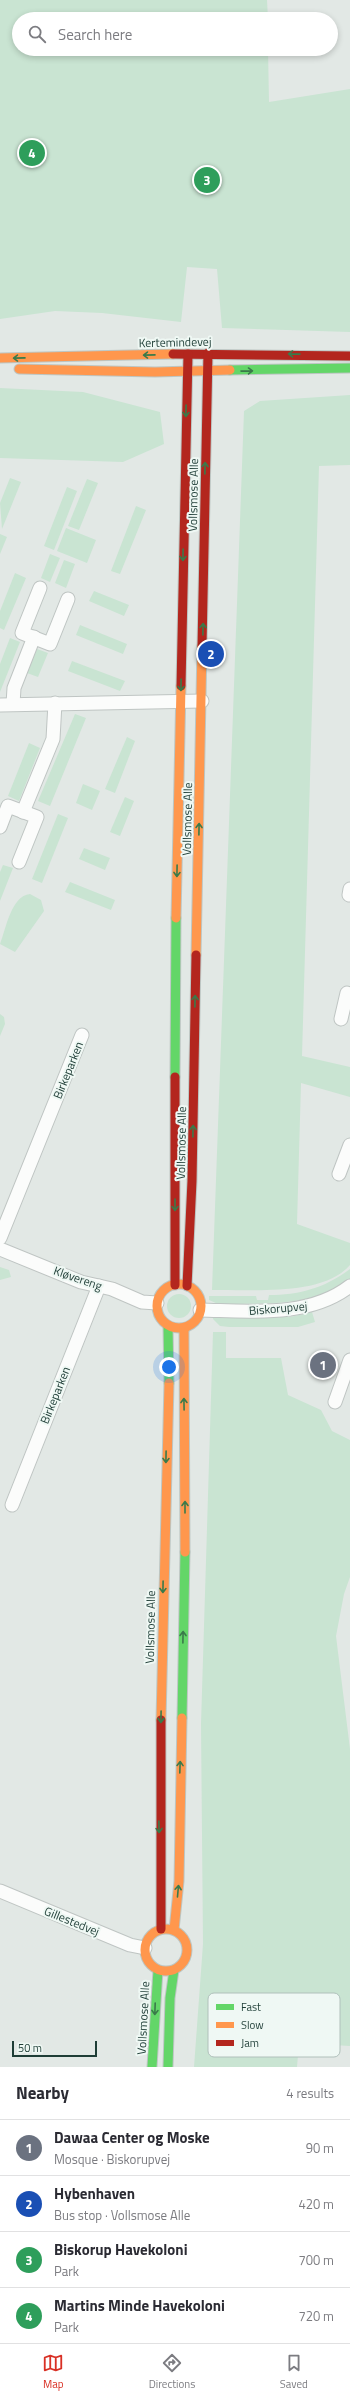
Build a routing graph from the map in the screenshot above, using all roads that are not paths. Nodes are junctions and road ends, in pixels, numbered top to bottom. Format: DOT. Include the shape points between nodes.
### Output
graph roads {
  1 [pos="208,353"];
  2 [pos="188,354"];
  3 [pos="350,356"];
  4 [pos="0,358"];
  5 [pos="350,368"];
  6 [pos="8,369"];
  7 [pos="186,372"];
  8 [pos="208,372"];
  9 [pos="40,588"];
  10 [pos="68,599"];
  11 [pos="34,637"];
  12 [pos="180,700"];
  13 [pos="202,701"];
  14 [pos="55,703"];
  15 [pos="6,704"];
  16 [pos="24,812"];
  17 [pos="0,827"];
  18 [pos="19,862"];
  19 [pos="347,1001"];
  20 [pos="341,1020"];
  21 [pos="82,1035"];
  22 [pos="350,1145"];
  23 [pos="347,1160"];
  24 [pos="339,1174"];
  25 [pos="0,1238"];
  26 [pos="0,1249"];
  27 [pos="175,1285"];
  28 [pos="99,1286"];
  29 [pos="187,1286"];
  30 [pos="350,1286"];
  31 [pos="157,1303"];
  32 [pos="200,1310"];
  33 [pos="168,1326"];
  34 [pos="184,1328"];
  35 [pos="350,1360"];
  36 [pos="335,1402"];
  37 [pos="12,1505"];
  38 [pos="0,1891"];
  39 [pos="161,1929"];
  40 [pos="174,1930"];
  41 [pos="145,1948"];
  42 [pos="158,1970"];
  43 [pos="174,1970"];
  44 [pos="152,2067"];
  45 [pos="168,2067"];
  1 -- 2 [label="street, Kertemindevej"];
  3 -- 1 [label="street, Kertemindevej, one-way"];
  1 -- 8 [label="street, Vollsmose Alle"];
  2 -- 4 [label="street, Kertemindevej, one-way"];
  2 -- 7 [label="street, Vollsmose Alle"];
  8 -- 5 [label="street, one-way"];
  6 -- 7 [label="street"];
  7 -- 8 [label="street"];
  7 -- 12 [label="street, Vollsmose Alle, one-way"];
  13 -- 8 [label="street, Vollsmose Alle, one-way"];
  9 -- 11 [label="street" via="22,633"];
  10 -- 11 [label="street" via="50,644"];
  11 -- 15 [label="street"];
  12 -- 13 [label="street"];
  12 -- 14 [label="street"];
  12 -- 27 [label="street, Vollsmose Alle, one-way" via="175,999"];
  29 -- 13 [label="street, Vollsmose Alle, one-way" via="192,1181"];
  14 -- 15 [label="street"];
  14 -- 16 [label="street" via="53,739"];
  16 -- 17 [label="street" via="8,806"];
  16 -- 18 [label="street" via="37,817"];
  19 -- 20 [label="street"];
  21 -- 25 [label="street, Birkeparken"];
  22 -- 23 [label="street"];
  23 -- 24 [label="street"];
  26 -- 28 [label="street, Kløvereng" via="81,1282"];
  27 -- 29 [label="street"];
  27 -- 31 [label="street" via="162,1291"];
  28 -- 31 [label="street, Kløvereng" via="142,1302"];
  28 -- 37 [label="street, Birkeparken"];
  29 -- 32 [label="street" via="197,1294"];
  30 -- 32 [label="street, Biskorupvej" via="319,1303 293,1308 256,1311"];
  31 -- 33 [label="street" via="160,1318"];
  32 -- 34 [label="street" via="195,1321"];
  33 -- 34 [label="street"];
  33 -- 39 [label="street, Vollsmose Alle, one-way" via="170,1359 159,1808"];
  40 -- 34 [label="street, one-way" via="179,1881"];
  35 -- 36 [label="street"];
  38 -- 41 [label="street, Gillestedvej" via="130,1945"];
  39 -- 40 [label="street"];
  39 -- 41 [label="street" via="150,1936"];
  40 -- 43 [label="street" via="184,1939 187,1953 180,1966"];
  41 -- 42 [label="street" via="150,1965"];
  42 -- 43 [label="street"];
  42 -- 44 [label="street, Vollsmose Alle, one-way"];
  43 -- 45 [label="street" via="170,1998"];
}
